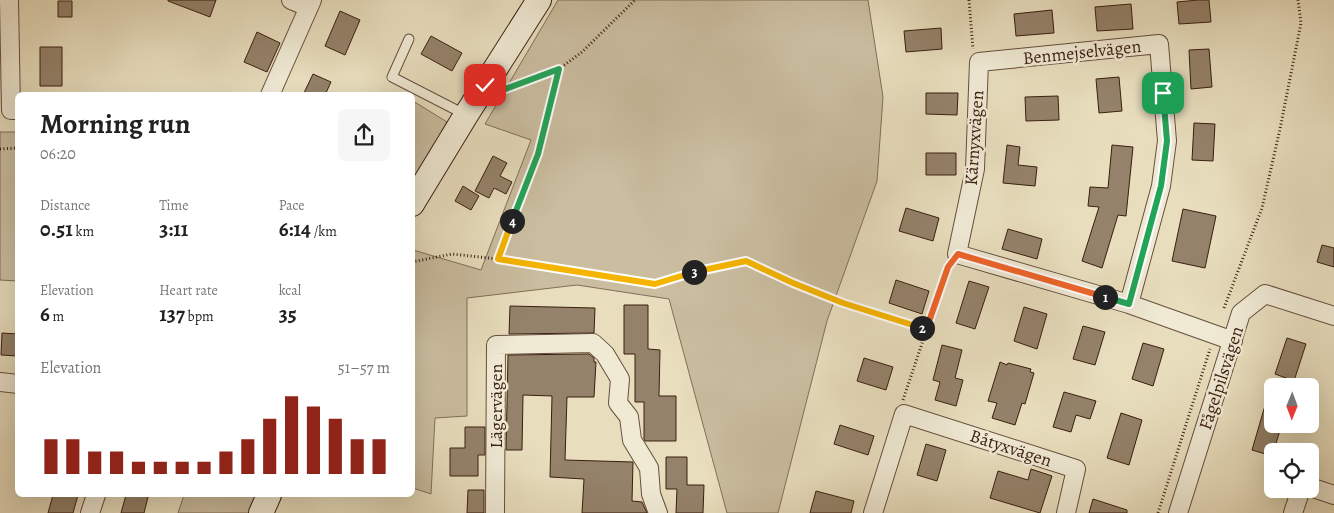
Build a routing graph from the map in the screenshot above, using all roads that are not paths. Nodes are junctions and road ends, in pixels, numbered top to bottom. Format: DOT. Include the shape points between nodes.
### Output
graph roads {
  1 [pos="9,0"];
  2 [pos="291,0"];
  3 [pos="538,0"];
  4 [pos="310,4"];
  5 [pos="409,39"];
  6 [pos="979,62"];
  7 [pos="271,92"];
  8 [pos="15,110"];
  9 [pos="466,115"];
  10 [pos="415,199"];
  11 [pos="1129,304"];
  12 [pos="1334,316"];
  13 [pos="1233,341"];
  14 [pos="0,382"];
  15 [pos="15,384"];
  16 [pos="1319,490"];
  17 [pos="1334,495"];
  18 [pos="95,497"];
  19 [pos="268,497"];
  20 [pos="1298,498"];
  21 [pos="90,513"];
  22 [pos="261,513"];
  23 [pos="495,513"];
  24 [pos="658,513"];
  25 [pos="873,513"];
  26 [pos="1066,513"];
  27 [pos="1178,513"];
  28 [pos="1293,513"];
  1 -- 8 [label="street" via="11,110"];
  2 -- 4 [label="street"];
  3 -- 9 [label="street"];
  4 -- 7 [label="street"];
  5 -- 9 [label="lane" via="392,77"];
  6 -- 11 [label="street, Kärnyxvägen" via="975,169 958,254"];
  6 -- 11 [label="street, Benmejselvägen" via="1159,44 1167,141 1161,186"];
  9 -- 10 [label="street"];
  11 -- 13 [label="street"];
  12 -- 13 [label="street, Fågelpilsvägen" via="1265,294 1242,313"];
  13 -- 27 [label="street, Fågelpilsvägen"];
  14 -- 15 [label="street"];
  16 -- 17 [label="street"];
  18 -- 21 [label="street"];
  19 -- 22 [label="street"];
  20 -- 28 [label="street"];
  23 -- 24 [label="street, Lägervägen" via="496,345 593,343 606,354 620,379 618,403 629,417 632,440 649,468 651,494"];
  25 -- 26 [label="street, Båtyxvägen" via="904,414 1076,468"];
}
